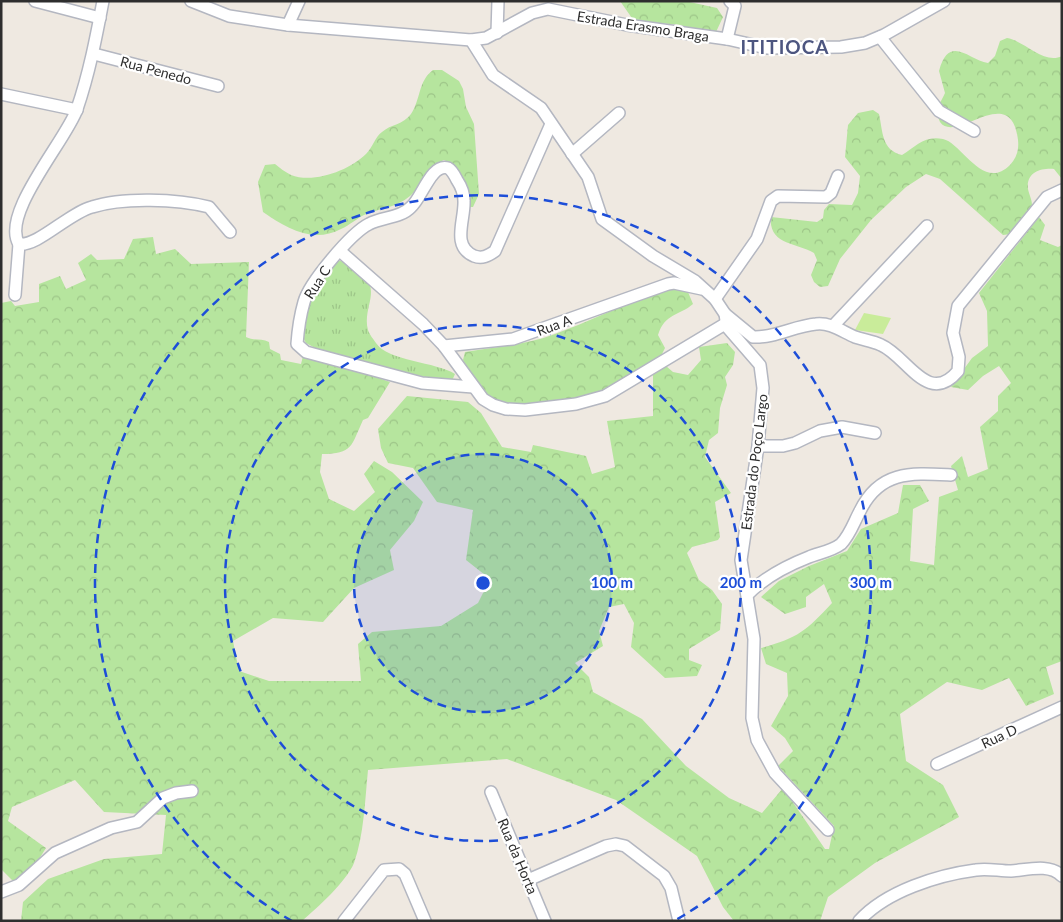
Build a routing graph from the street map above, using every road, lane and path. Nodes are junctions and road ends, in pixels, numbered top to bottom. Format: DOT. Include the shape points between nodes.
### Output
graph roads {
  1 [pos="35,1"];
  2 [pos="103,1"];
  3 [pos="191,1"];
  4 [pos="299,1"];
  5 [pos="498,1"];
  6 [pos="730,1"];
  7 [pos="944,1"];
  8 [pos="550,5"];
  9 [pos="100,18"];
  10 [pos="288,25"];
  11 [pos="497,34"];
  12 [pos="880,37"];
  13 [pos="727,39"];
  14 [pos="472,40"];
  15 [pos="94,54"];
  16 [pos="218,86"];
  17 [pos="1,94"];
  18 [pos="77,110"];
  19 [pos="619,112"];
  20 [pos="551,124"];
  21 [pos="974,131"];
  22 [pos="572,154"];
  23 [pos="838,176"];
  24 [pos="1062,190"];
  25 [pos="927,226"];
  26 [pos="230,232"];
  27 [pos="19,244"];
  28 [pos="340,251"];
  29 [pos="706,290"];
  30 [pos="15,295"];
  31 [pos="716,299"];
  32 [pos="725,319"];
  33 [pos="833,326"];
  34 [pos="444,346"];
  35 [pos="473,387"];
  36 [pos="875,433"];
  37 [pos="758,446"];
  38 [pos="951,475"];
  39 [pos="748,594"];
  40 [pos="1062,706"];
  41 [pos="937,764"];
  42 [pos="192,791"];
  43 [pos="491,792"];
  44 [pos="828,830"];
  45 [pos="1062,876"];
  46 [pos="528,880"];
  47 [pos="1,892"];
  48 [pos="344,921"];
  49 [pos="425,921"];
  50 [pos="545,921"];
  51 [pos="679,921"];
  52 [pos="859,921"];
  1 -- 9 [label="street"];
  2 -- 9 [label="street"];
  3 -- 10 [label="street, Estrada Erasmo Braga" via="229,16"];
  4 -- 10 [label="street"];
  5 -- 11 [label="street"];
  6 -- 13 [label="street" via="735,11"];
  7 -- 12 [label="street, Estrada Erasmo Braga"];
  8 -- 11 [label="street, Estrada Erasmo Braga"];
  8 -- 13 [label="street, Estrada Erasmo Braga" via="627,25"];
  9 -- 15 [label="street"];
  10 -- 14 [label="street, Estrada Erasmo Braga"];
  11 -- 14 [label="street, Estrada Erasmo Braga"];
  12 -- 13 [label="street, Estrada Erasmo Braga" via="840,47 799,49 767,48"];
  12 -- 21 [label="street" via="939,111"];
  14 -- 20 [label="street, Estrada do Poço Largo" via="488,69 538,103"];
  15 -- 16 [label="street, Rua Penedo"];
  15 -- 18 [label="street"];
  17 -- 18 [label="street"];
  18 -- 27 [label="street" via="67,129 18,194 12,209 11,232"];
  19 -- 22 [label="street"];
  20 -- 22 [label="street, Estrada do Poço Largo"];
  20 -- 28 [label="street, Rua C" via="495,251 488,256 479,258 467,253 462,246 460,231 465,200 461,185 447,168 434,171 419,200 409,210 363,227"];
  22 -- 29 [label="street, Estrada do Poço Largo" via="588,177 602,219"];
  23 -- 31 [label="street" via="826,197 778,196 771,200 757,240"];
  24 -- 33 [label="street" via="1047,197 1007,250 958,306 953,333 959,364 958,372 949,380 929,383 889,349"];
  25 -- 33 [label="street"];
  26 -- 27 [label="street" via="209,207 138,200 90,207 68,217 32,244"];
  27 -- 30 [label="street"];
  28 -- 34 [label="street"];
  28 -- 35 [label="street, Rua C" via="316,278 304,300 297,344 300,348 422,383"];
  29 -- 31 [label="street, Estrada do Poço Largo"];
  29 -- 34 [label="street, Rua A" via="674,283 513,339"];
  31 -- 32 [label="street, Estrada do Poço Largo"];
  32 -- 33 [label="street" via="753,337 816,324"];
  32 -- 35 [label="street" via="622,386 592,401 525,410 506,409 483,399"];
  32 -- 37 [label="street, Estrada do Poço Largo" via="760,366 763,388"];
  34 -- 35 [label="street"];
  36 -- 37 [label="street" via="842,427 820,431 783,446"];
  37 -- 39 [label="street, Estrada do Poço Largo" via="741,560"];
  38 -- 39 [label="street" via="913,473 895,476 868,498 841,544 770,575"];
  39 -- 44 [label="street, Estrada do Poço Largo" via="754,639 751,706 757,740 776,773"];
  40 -- 41 [label="street, Rua D"];
  42 -- 47 [label="street" via="163,798 137,822 111,828 56,853 19,885"];
  43 -- 46 [label="street, Rua da Horta"];
  45 -- 52 [label="street" via="1057,871 1037,868 1012,871 978,869 946,875 905,889"];
  46 -- 50 [label="street, Rua da Horta"];
  46 -- 51 [label="street" via="606,846 625,846 664,876"];
  48 -- 49 [label="street" via="384,870 393,868 405,874"];
}
